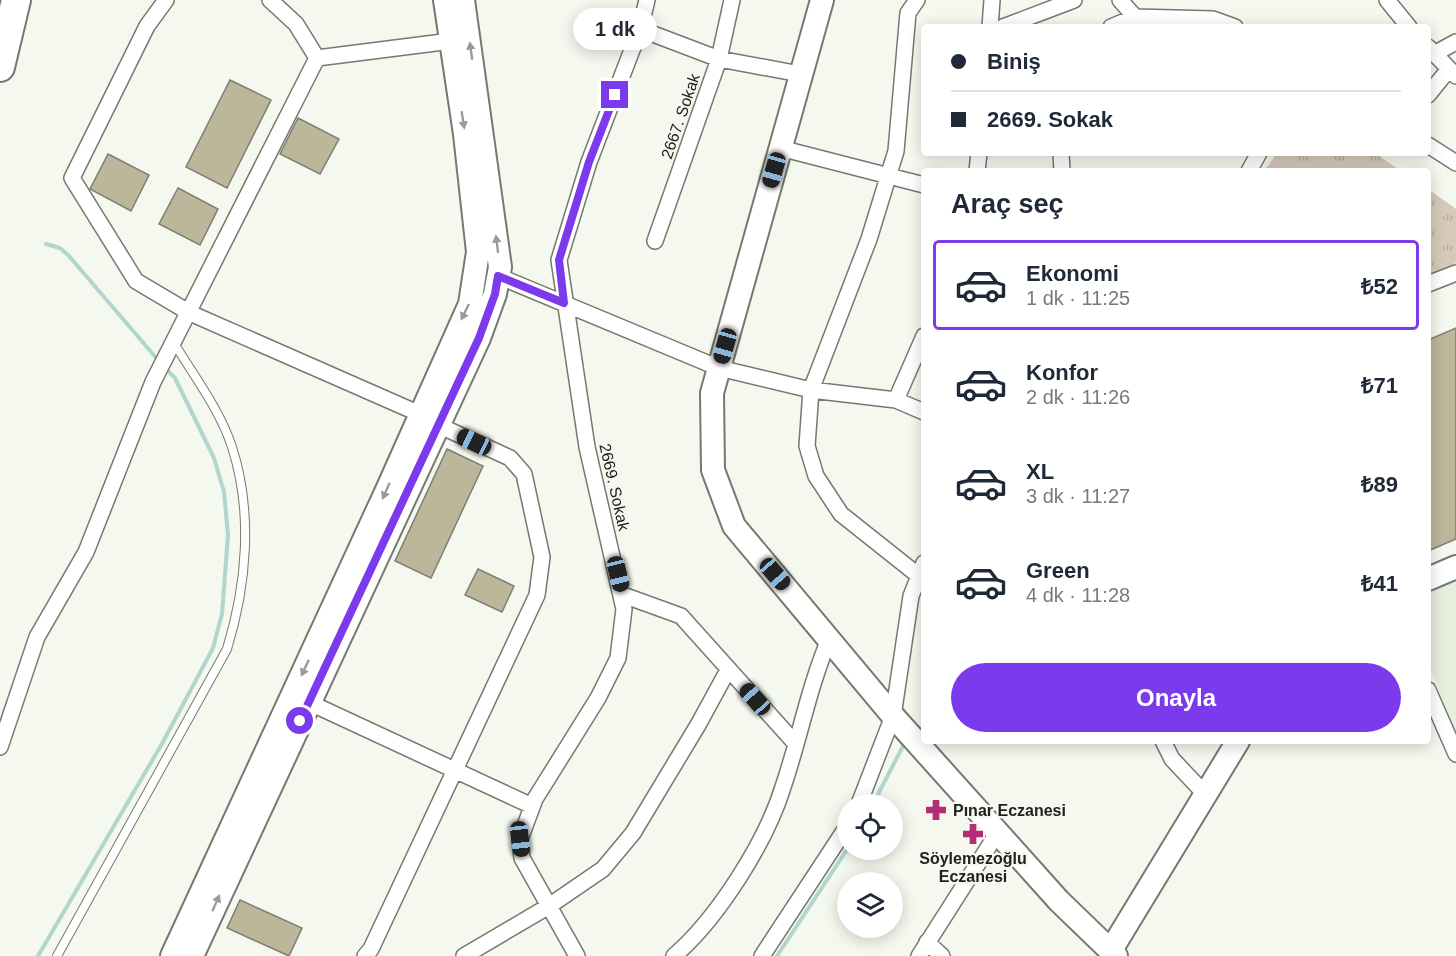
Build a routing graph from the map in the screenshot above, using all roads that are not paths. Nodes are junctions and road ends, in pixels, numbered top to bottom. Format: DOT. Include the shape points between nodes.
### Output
graph roads {
  1 [pos="16,0"];
  2 [pos="166,0"];
  3 [pos="270,0"];
  4 [pos="445,0"];
  5 [pos="463,0"];
  6 [pos="647,0"];
  7 [pos="732,0"];
  8 [pos="822,0"];
  9 [pos="917,0"];
  10 [pos="992,0"];
  11 [pos="1074,0"];
  12 [pos="1120,0"];
  13 [pos="1387,0"];
  14 [pos="1135,17"];
  15 [pos="990,24"];
  16 [pos="1010,24"];
  17 [pos="1118,24"];
  18 [pos="1227,24"];
  19 [pos="1407,24"];
  20 [pos="640,29"];
  21 [pos="451,41"];
  22 [pos="1456,42"];
  23 [pos="1431,51"];
  24 [pos="317,58"];
  25 [pos="719,59"];
  26 [pos="0,67"];
  27 [pos="1453,72"];
  28 [pos="800,74"];
  29 [pos="1431,92"];
  30 [pos="780,148"];
  31 [pos="1431,148"];
  32 [pos="1456,163"];
  33 [pos="890,174"];
  34 [pos="921,184"];
  35 [pos="655,241"];
  36 [pos="1456,273"];
  37 [pos="498,276"];
  38 [pos="1431,283"];
  39 [pos="564,303"];
  40 [pos="190,313"];
  41 [pos="174,343"];
  42 [pos="921,343"];
  43 [pos="719,368"];
  44 [pos="811,390"];
  45 [pos="896,400"];
  46 [pos="921,411"];
  47 [pos="429,419"];
  48 [pos="1456,567"];
  49 [pos="921,568"];
  50 [pos="921,571"];
  51 [pos="1431,578"];
  52 [pos="623,595"];
  53 [pos="830,638"];
  54 [pos="728,670"];
  55 [pos="1431,697"];
  56 [pos="308,702"];
  57 [pos="893,716"];
  58 [pos="795,743"];
  59 [pos="1164,744"];
  60 [pos="1236,744"];
  61 [pos="0,747"];
  62 [pos="1456,754"];
  63 [pos="456,771"];
  64 [pos="863,794"];
  65 [pos="1206,795"];
  66 [pos="532,806"];
  67 [pos="998,832"];
  68 [pos="837,842"];
  69 [pos="549,906"];
  70 [pos="927,942"];
  71 [pos="1114,953"];
  72 [pos="57,956"];
  73 [pos="172,956"];
  74 [pos="192,956"];
  75 [pos="365,956"];
  76 [pos="464,956"];
  77 [pos="577,956"];
  78 [pos="674,956"];
  79 [pos="762,956"];
  80 [pos="919,956"];
  81 [pos="942,956"];
  1 -- 26 [label="highway"];
  2 -- 40 [label="street" via="147,26 72,178 136,282"];
  3 -- 24 [label="street" via="296,24"];
  4 -- 21 [label="street"];
  37 -- 5 [label="street, one-way" via="500,267"];
  6 -- 20 [label="street, 2669. Sokak"];
  7 -- 25 [label="street, 2667. Sokak"];
  8 -- 28 [label="street"];
  9 -- 33 [label="street" via="908,13 896,151"];
  10 -- 15 [label="street"];
  11 -- 16 [label="street"];
  12 -- 14 [label="street"];
  13 -- 19 [label="street"];
  14 -- 17 [label="street"];
  14 -- 18 [label="street" via="1213,19"];
  20 -- 25 [label="street"];
  20 -- 39 [label="street, 2669. Sokak" via="589,162 559,260"];
  21 -- 24 [label="street"];
  21 -- 47 [label="street, one-way" via="478,252 470,304"];
  22 -- 23 [label="street"];
  23 -- 27 [label="street"];
  24 -- 40 [label="street"];
  25 -- 28 [label="street"];
  25 -- 35 [label="street, 2667. Sokak"];
  27 -- 29 [label="street"];
  28 -- 30 [label="street"];
  30 -- 33 [label="street"];
  30 -- 43 [label="street"];
  31 -- 32 [label="street"];
  33 -- 34 [label="street"];
  33 -- 44 [label="street"];
  36 -- 38 [label="street"];
  37 -- 39 [label="street"];
  37 -- 47 [label="street" via="479,338"];
  39 -- 43 [label="street"];
  39 -- 52 [label="street, 2669. Sokak" via="587,447"];
  40 -- 41 [label="street"];
  40 -- 47 [label="street"];
  41 -- 61 [label="street" via="86,552 37,637"];
  41 -- 72 [label="lane" via="232,446 245,511 244,566 237,617 227,649"];
  42 -- 45 [label="street"];
  43 -- 44 [label="street"];
  43 -- 53 [label="street" via="712,393 713,470 735,526"];
  44 -- 45 [label="street"];
  44 -- 49 [label="street" via="807,446 816,476 841,514"];
  45 -- 46 [label="street"];
  47 -- 56 [label="street"];
  47 -- 63 [label="street" via="510,458 524,474 542,558 537,596"];
  47 -- 73 [label="street, one-way"];
  48 -- 51 [label="street"];
  50 -- 57 [label="street" via="911,596"];
  52 -- 54 [label="street" via="681,616"];
  52 -- 66 [label="street, 2669. Sokak" via="618,658"];
  53 -- 57 [label="street"];
  53 -- 58 [label="street"];
  54 -- 58 [label="street"];
  54 -- 69 [label="street" via="633,833 603,869"];
  55 -- 62 [label="street"];
  56 -- 63 [label="street"];
  74 -- 56 [label="street, one-way"];
  57 -- 64 [label="street"];
  57 -- 67 [label="street"];
  58 -- 78 [label="street" via="783,788 767,826 710,919"];
  59 -- 65 [label="street" via="1172,759"];
  60 -- 65 [label="street"];
  63 -- 66 [label="street"];
  63 -- 75 [label="street"];
  65 -- 71 [label="street"];
  66 -- 69 [label="street, 2669. Sokak" via="520,839 522,858"];
  67 -- 70 [label="street"];
  67 -- 71 [label="street" via="1059,901"];
  68 -- 79 [label="street"];
  69 -- 76 [label="street"];
  69 -- 77 [label="street, 2669. Sokak"];
  70 -- 80 [label="street"];
  70 -- 81 [label="street"];
}
